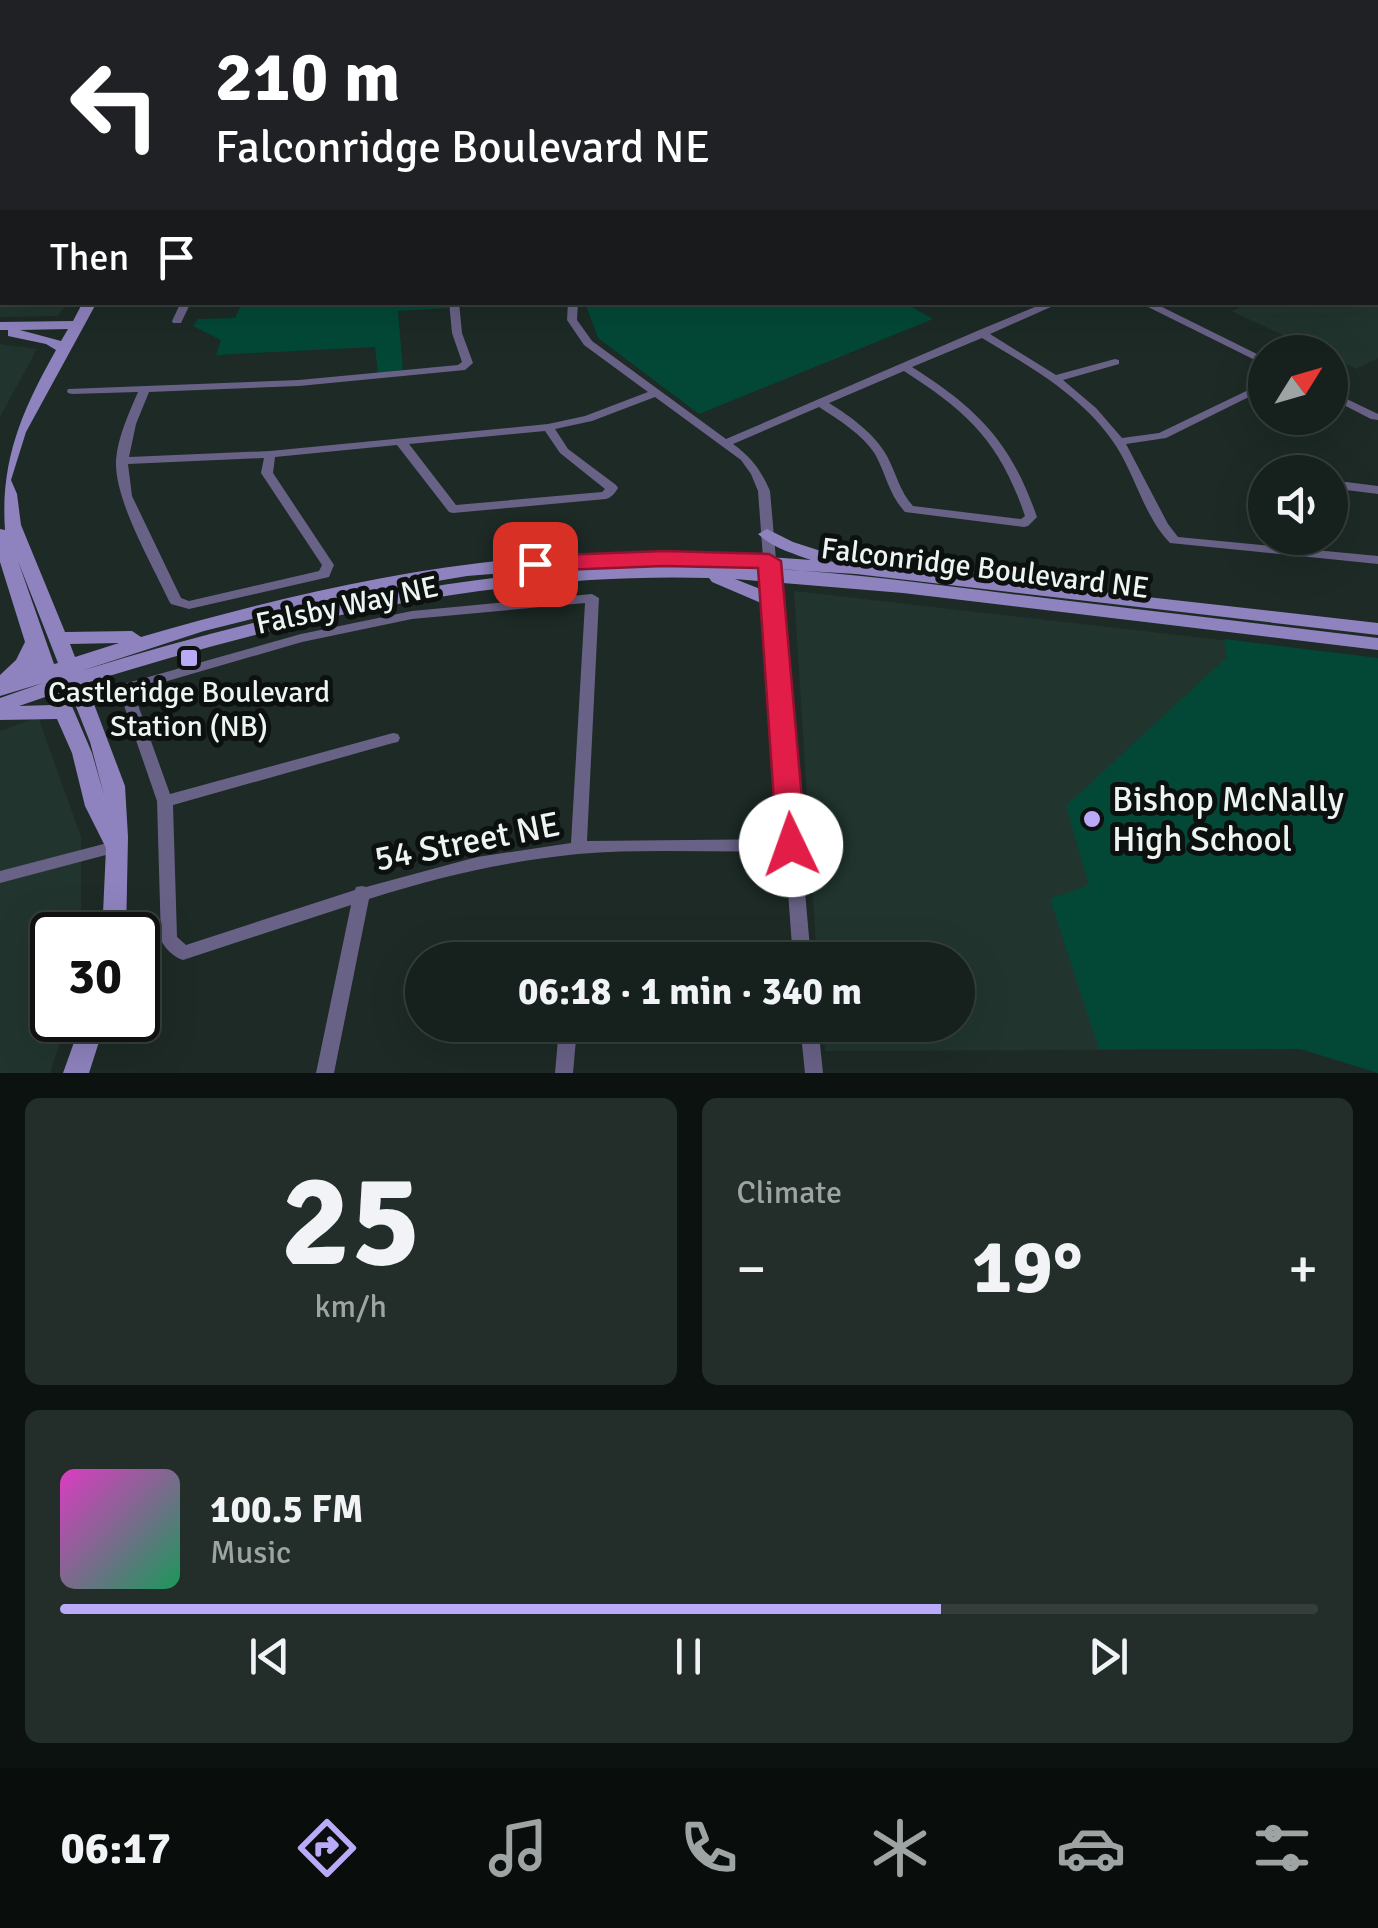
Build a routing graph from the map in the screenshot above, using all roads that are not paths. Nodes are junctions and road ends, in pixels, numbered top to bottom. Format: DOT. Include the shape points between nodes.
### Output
graph roads {
  1 [pos="84,305"];
  2 [pos="88,305"];
  3 [pos="185,305"];
  4 [pos="454,305"];
  5 [pos="573,305"];
  6 [pos="1049,305"];
  7 [pos="1150,305"];
  8 [pos="178,322"];
  9 [pos="42,325"];
  10 [pos="75,328"];
  11 [pos="4,331"];
  12 [pos="981,333"];
  13 [pos="64,348"];
  14 [pos="1248,354"];
  15 [pos="1115,362"];
  16 [pos="906,368"];
  17 [pos="1054,378"];
  18 [pos="145,389"];
  19 [pos="72,390"];
  20 [pos="655,393"];
  21 [pos="1248,393"];
  22 [pos="1348,403"];
  23 [pos="822,404"];
  24 [pos="1376,417"];
  25 [pos="548,426"];
  26 [pos="401,442"];
  27 [pos="1119,442"];
  28 [pos="726,443"];
  29 [pos="270,454"];
  30 [pos="122,462"];
  31 [pos="2,484"];
  32 [pos="1348,486"];
  33 [pos="1378,490"];
  34 [pos="0,534"];
  35 [pos="767,534"];
  36 [pos="1248,542"];
  37 [pos="1348,554"];
  38 [pos="1378,560"];
  39 [pos="850,566"];
  40 [pos="770,568"];
  41 [pos="698,572"];
  42 [pos="773,601"];
  43 [pos="1378,629"];
  44 [pos="156,637"];
  45 [pos="58,638"];
  46 [pos="34,642"];
  47 [pos="1372,646"];
  48 [pos="71,674"];
  49 [pos="49,680"];
  50 [pos="0,688"];
  51 [pos="0,705"];
  52 [pos="62,712"];
  53 [pos="0,714"];
  54 [pos="392,738"];
  55 [pos="165,800"];
  56 [pos="791,845"];
  57 [pos="115,847"];
  58 [pos="579,848"];
  59 [pos="0,877"];
  60 [pos="362,892"];
  61 [pos="114,912"];
  62 [pos="169,940"];
  63 [pos="800,942"];
  64 [pos="87,1042"];
  65 [pos="566,1042"];
  66 [pos="811,1042"];
  67 [pos="76,1073"];
  68 [pos="325,1073"];
  69 [pos="564,1073"];
  70 [pos="814,1073"];
  1 -- 9 [label="main road"];
  2 -- 10 [label="main road"];
  3 -- 8 [label="street"];
  4 -- 18 [label="street" via="468,362 462,368"];
  5 -- 20 [label="street" via="572,320 588,343"];
  6 -- 12 [label="street"];
  7 -- 14 [label="street"];
  9 -- 10 [label="main road"];
  9 -- 11 [label="main road"];
  10 -- 11 [label="main road"];
  10 -- 13 [label="main road"];
  11 -- 13 [label="main road"];
  12 -- 16 [label="street"];
  12 -- 17 [label="street"];
  13 -- 31 [label="main road" via="18,432"];
  15 -- 17 [label="street"];
  16 -- 23 [label="street"];
  16 -- 23 [label="street" via="944,392 996,442 1020,476 1031,517 1024,523 909,510 875,447"];
  17 -- 27 [label="street"];
  18 -- 19 [label="street"];
  18 -- 30 [label="street"];
  20 -- 25 [label="street" via="588,419"];
  20 -- 28 [label="street"];
  21 -- 27 [label="street" via="1162,436"];
  22 -- 24 [label="street"];
  23 -- 28 [label="street"];
  25 -- 26 [label="street"];
  25 -- 26 [label="street" via="564,451 612,488 606,496 453,509"];
  26 -- 29 [label="street"];
  27 -- 36 [label="street" via="1164,533 1174,540"];
  28 -- 35 [label="street" via="758,474"];
  29 -- 30 [label="street"];
  29 -- 30 [label="street" via="267,473 328,565 324,574 189,605 176,601 126,496"];
  31 -- 45 [label="main road"];
  32 -- 33 [label="street"];
  34 -- 46 [label="main road"];
  35 -- 39 [label="main road"];
  35 -- 40 [label="street"];
  37 -- 38 [label="street"];
  39 -- 40 [label="main road, Falconridge Boulevard NE"];
  39 -- 43 [label="main road, Falconridge Boulevard NE"];
  40 -- 41 [label="main road, Falconridge Boulevard NE"];
  40 -- 42 [label="street"];
  40 -- 44 [label="main road, Falconridge Boulevard NE" via="602,559 455,572 304,599"];
  40 -- 47 [label="main road, Falconridge Boulevard NE"];
  41 -- 42 [label="main road"];
  41 -- 48 [label="main road, Falconridge Boulevard NE" via="535,578 382,598"];
  42 -- 56 [label="street"];
  44 -- 45 [label="main road"];
  44 -- 48 [label="main road, Falconridge Boulevard NE"];
  45 -- 48 [label="main road"];
  46 -- 49 [label="main road"];
  46 -- 50 [label="main road" via="24,664"];
  48 -- 49 [label="main road, Falconridge Boulevard NE"];
  48 -- 57 [label="main road" via="114,786"];
  49 -- 50 [label="main road, Falconridge Boulevard NE"];
  49 -- 51 [label="main road, Falconridge Boulevard NE"];
  49 -- 52 [label="main road"];
  52 -- 53 [label="main road"];
  52 -- 57 [label="main road"];
  54 -- 55 [label="street"];
  55 -- 58 [label="street, Falsby Way NE" via="126,688 301,638 412,616 592,598"];
  55 -- 62 [label="street, Falsby Way NE"];
  56 -- 58 [label="street, 54 Street NE"];
  56 -- 63 [label="street"];
  57 -- 59 [label="street"];
  57 -- 61 [label="main road"];
  58 -- 60 [label="street, 54 Street NE"];
  60 -- 62 [label="street, 54 Street NE" via="183,953"];
  60 -- 68 [label="street"];
  64 -- 67 [label="main road"];
  65 -- 69 [label="street"];
  66 -- 70 [label="street"];
}
